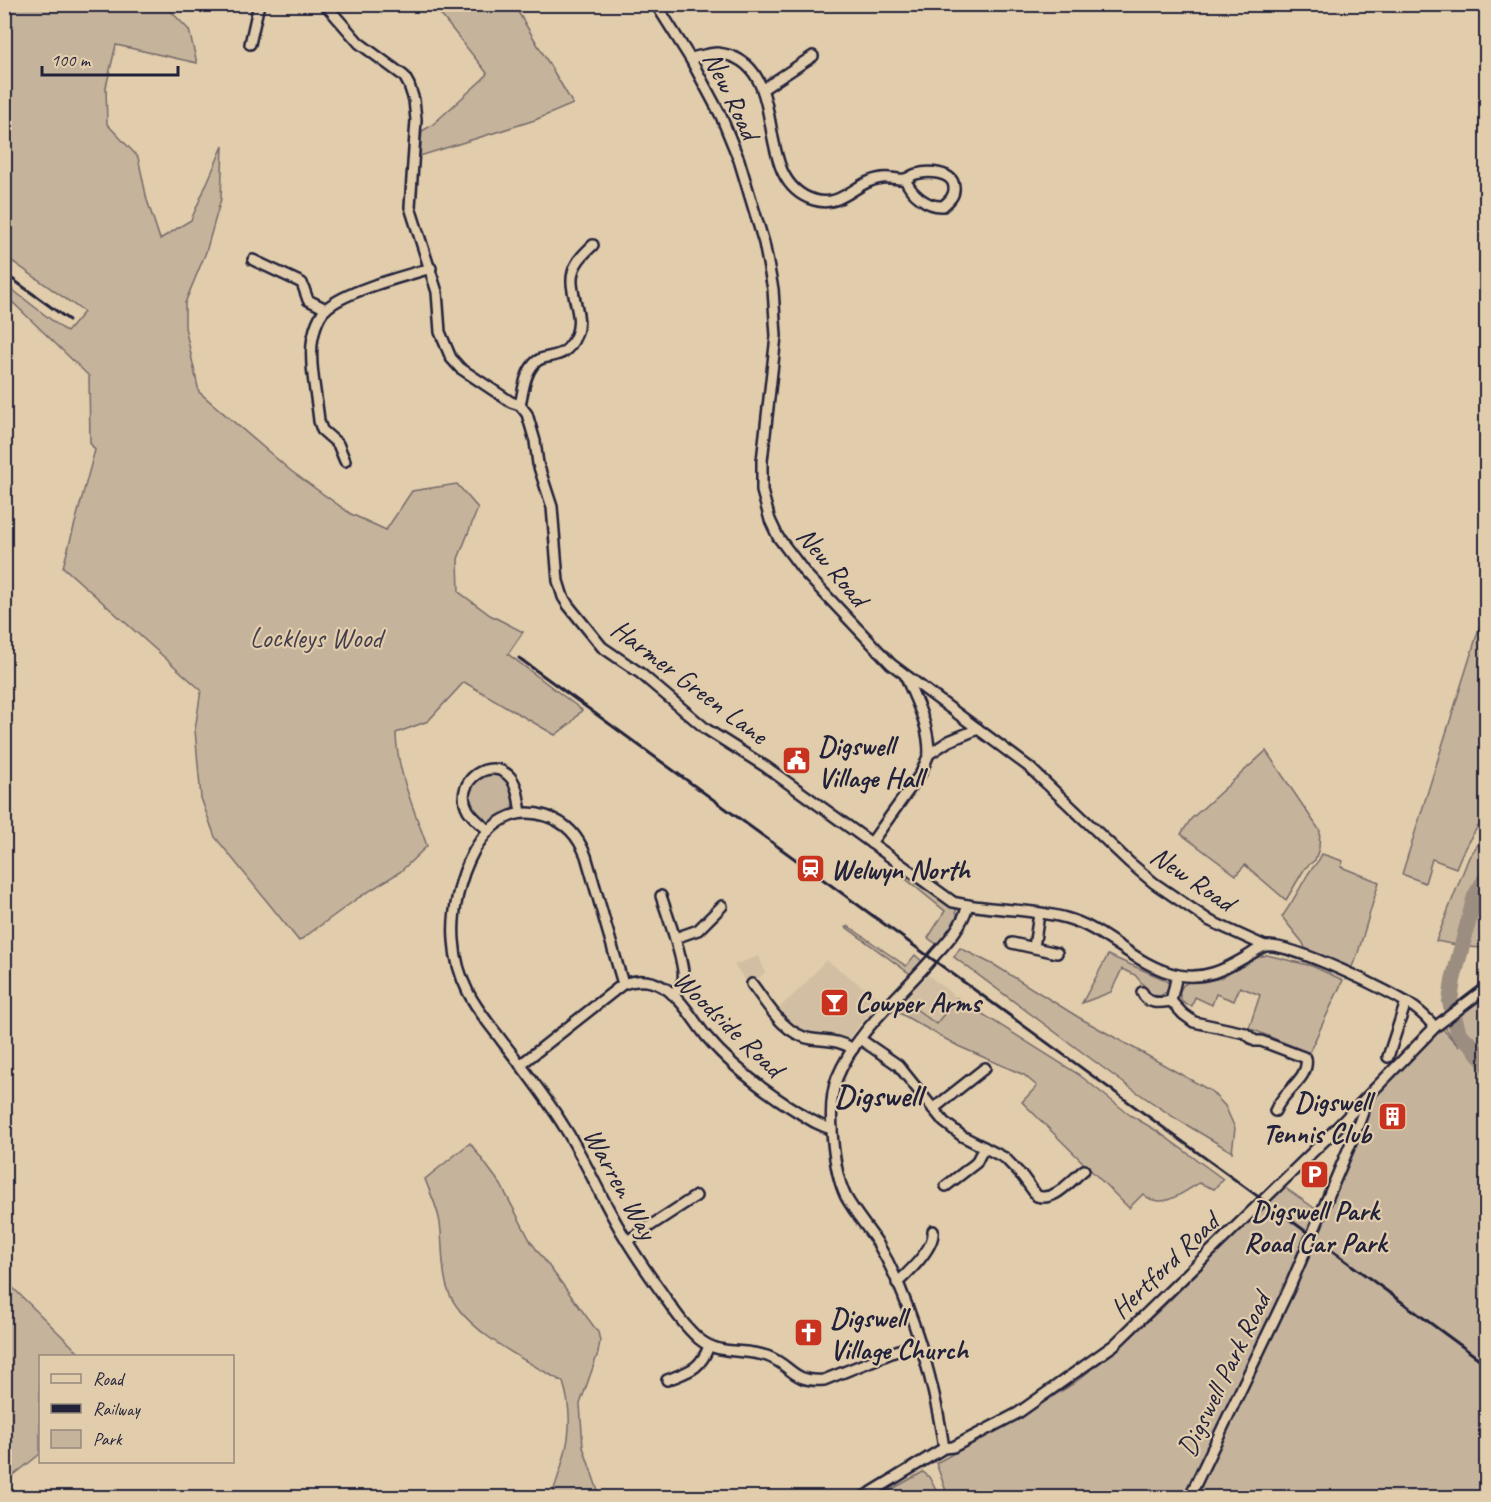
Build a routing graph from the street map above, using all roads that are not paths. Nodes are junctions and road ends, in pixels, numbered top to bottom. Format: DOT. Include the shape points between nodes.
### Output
graph roads {
  1 [pos="259,4"];
  2 [pos="325,4"];
  3 [pos="656,4"];
  4 [pos="250,44"];
  5 [pos="813,56"];
  6 [pos="690,58"];
  7 [pos="763,89"];
  8 [pos="905,180"];
  9 [pos="592,245"];
  10 [pos="253,260"];
  11 [pos="431,268"];
  12 [pos="326,309"];
  13 [pos="520,405"];
  14 [pos="345,461"];
  15 [pos="905,675"];
  16 [pos="978,729"];
  17 [pos="929,754"];
  18 [pos="521,813"];
  19 [pos="488,830"];
  20 [pos="871,843"];
  21 [pos="661,896"];
  22 [pos="968,905"];
  23 [pos="722,906"];
  24 [pos="1039,914"];
  25 [pos="675,938"];
  26 [pos="1012,943"];
  27 [pos="1265,946"];
  28 [pos="1034,947"];
  29 [pos="1057,953"];
  30 [pos="1177,975"];
  31 [pos="623,984"];
  32 [pos="752,984"];
  33 [pos="1486,988"];
  34 [pos="1142,992"];
  35 [pos="672,994"];
  36 [pos="1171,1000"];
  37 [pos="1406,1002"];
  38 [pos="1435,1027"];
  39 [pos="860,1039"];
  40 [pos="853,1048"];
  41 [pos="1388,1057"];
  42 [pos="520,1065"];
  43 [pos="985,1068"];
  44 [pos="1360,1104"];
  45 [pos="933,1109"];
  46 [pos="1275,1111"];
  47 [pos="832,1129"];
  48 [pos="984,1147"];
  49 [pos="1084,1170"];
  50 [pos="946,1186"];
  51 [pos="696,1196"];
  52 [pos="933,1231"];
  53 [pos="627,1241"];
  54 [pos="897,1283"];
  55 [pos="919,1342"];
  56 [pos="709,1346"];
  57 [pos="667,1380"];
  58 [pos="944,1448"];
  59 [pos="862,1497"];
  60 [pos="1189,1497"];
  1 -- 4 [label="street"];
  2 -- 11 [label="street" via="359,43 404,76 409,85 416,120 410,207"];
  3 -- 6 [label="street, New Road"];
  5 -- 7 [label="street"];
  6 -- 7 [label="street" via="716,53 744,63"];
  6 -- 15 [label="street, New Road" via="739,160 764,243 773,289 776,336 762,461 762,491 770,520 799,566"];
  7 -- 8 [label="street" via="785,180 802,195 829,202 881,178"];
  8 -- 8 [label="street" via="921,173 942,174 952,180 955,189 943,206 931,205 912,191"];
  9 -- 13 [label="street" via="572,274 580,315 578,332 568,350 534,364"];
  10 -- 12 [label="street" via="302,283 308,300"];
  11 -- 12 [label="street" via="342,298"];
  11 -- 13 [label="street" via="440,332 451,358 474,378"];
  12 -- 14 [label="street" via="313,334 319,421 322,430 338,444"];
  13 -- 20 [label="street, Harmer Green Lane" via="531,427 552,507 558,581 568,605 602,647 640,672 706,729 766,766"];
  15 -- 16 [label="street, New Road"];
  15 -- 17 [label="street" via="925,721"];
  16 -- 17 [label="street"];
  16 -- 27 [label="street, New Road" via="1029,767 1154,883 1210,921"];
  17 -- 20 [label="street" via="921,773"];
  18 -- 19 [label="street, Warren Way"];
  18 -- 19 [label="street" via="517,791 508,775 494,770 478,772 467,784 465,802"];
  18 -- 31 [label="street" via="544,815 561,823 582,845"];
  19 -- 42 [label="street, Warren Way" via="460,886 453,939 469,993"];
  20 -- 22 [label="street, Harmer Green Lane" via="953,902"];
  21 -- 25 [label="street"];
  22 -- 24 [label="street, Harmer Green Lane"];
  22 -- 39 [label="street" via="946,942"];
  23 -- 25 [label="street" via="698,930"];
  24 -- 28 [label="street"];
  24 -- 30 [label="street, Harmer Green Lane" via="1065,917 1089,926 1137,959"];
  25 -- 35 [label="street" via="684,976"];
  26 -- 28 [label="street"];
  27 -- 30 [label="street, Harmer Green Lane" via="1216,973"];
  27 -- 37 [label="street" via="1298,951"];
  28 -- 29 [label="street"];
  30 -- 36 [label="street"];
  31 -- 35 [label="street, Woodside Road" via="648,981"];
  31 -- 42 [label="street"];
  32 -- 40 [label="street" via="793,1033 838,1041"];
  33 -- 38 [label="street, Hertford Road"];
  34 -- 36 [label="street" via="1153,1002"];
  35 -- 47 [label="street, Woodside Road" via="714,1045 749,1079"];
  36 -- 46 [label="street" via="1194,1022 1245,1033 1255,1041 1306,1058 1305,1073 1279,1101"];
  37 -- 38 [label="street"];
  37 -- 41 [label="street"];
  38 -- 44 [label="street, Hertford Road"];
  39 -- 40 [label="street"];
  39 -- 45 [label="street" via="898,1065"];
  40 -- 47 [label="street" via="831,1100"];
  42 -- 53 [label="street, Warren Way" via="564,1126"];
  43 -- 45 [label="street"];
  44 -- 58 [label="street, Hertford Road" via="1114,1345 1012,1417"];
  44 -- 60 [label="street, Digswell Park Road" via="1363,1112 1356,1131 1289,1289"];
  45 -- 48 [label="street" via="953,1129"];
  47 -- 54 [label="street" via="846,1197 879,1245"];
  48 -- 49 [label="street" via="1005,1158 1041,1198 1054,1195"];
  48 -- 50 [label="street" via="976,1163"];
  51 -- 53 [label="street"];
  52 -- 54 [label="street" via="928,1249"];
  53 -- 56 [label="street, Warren Way" via="679,1318"];
  54 -- 55 [label="street"];
  55 -- 56 [label="street, Warren Way" via="824,1380 811,1381 770,1357"];
  55 -- 58 [label="street"];
  56 -- 57 [label="street" via="698,1366"];
  58 -- 59 [label="street, Hertford Road"];
}
